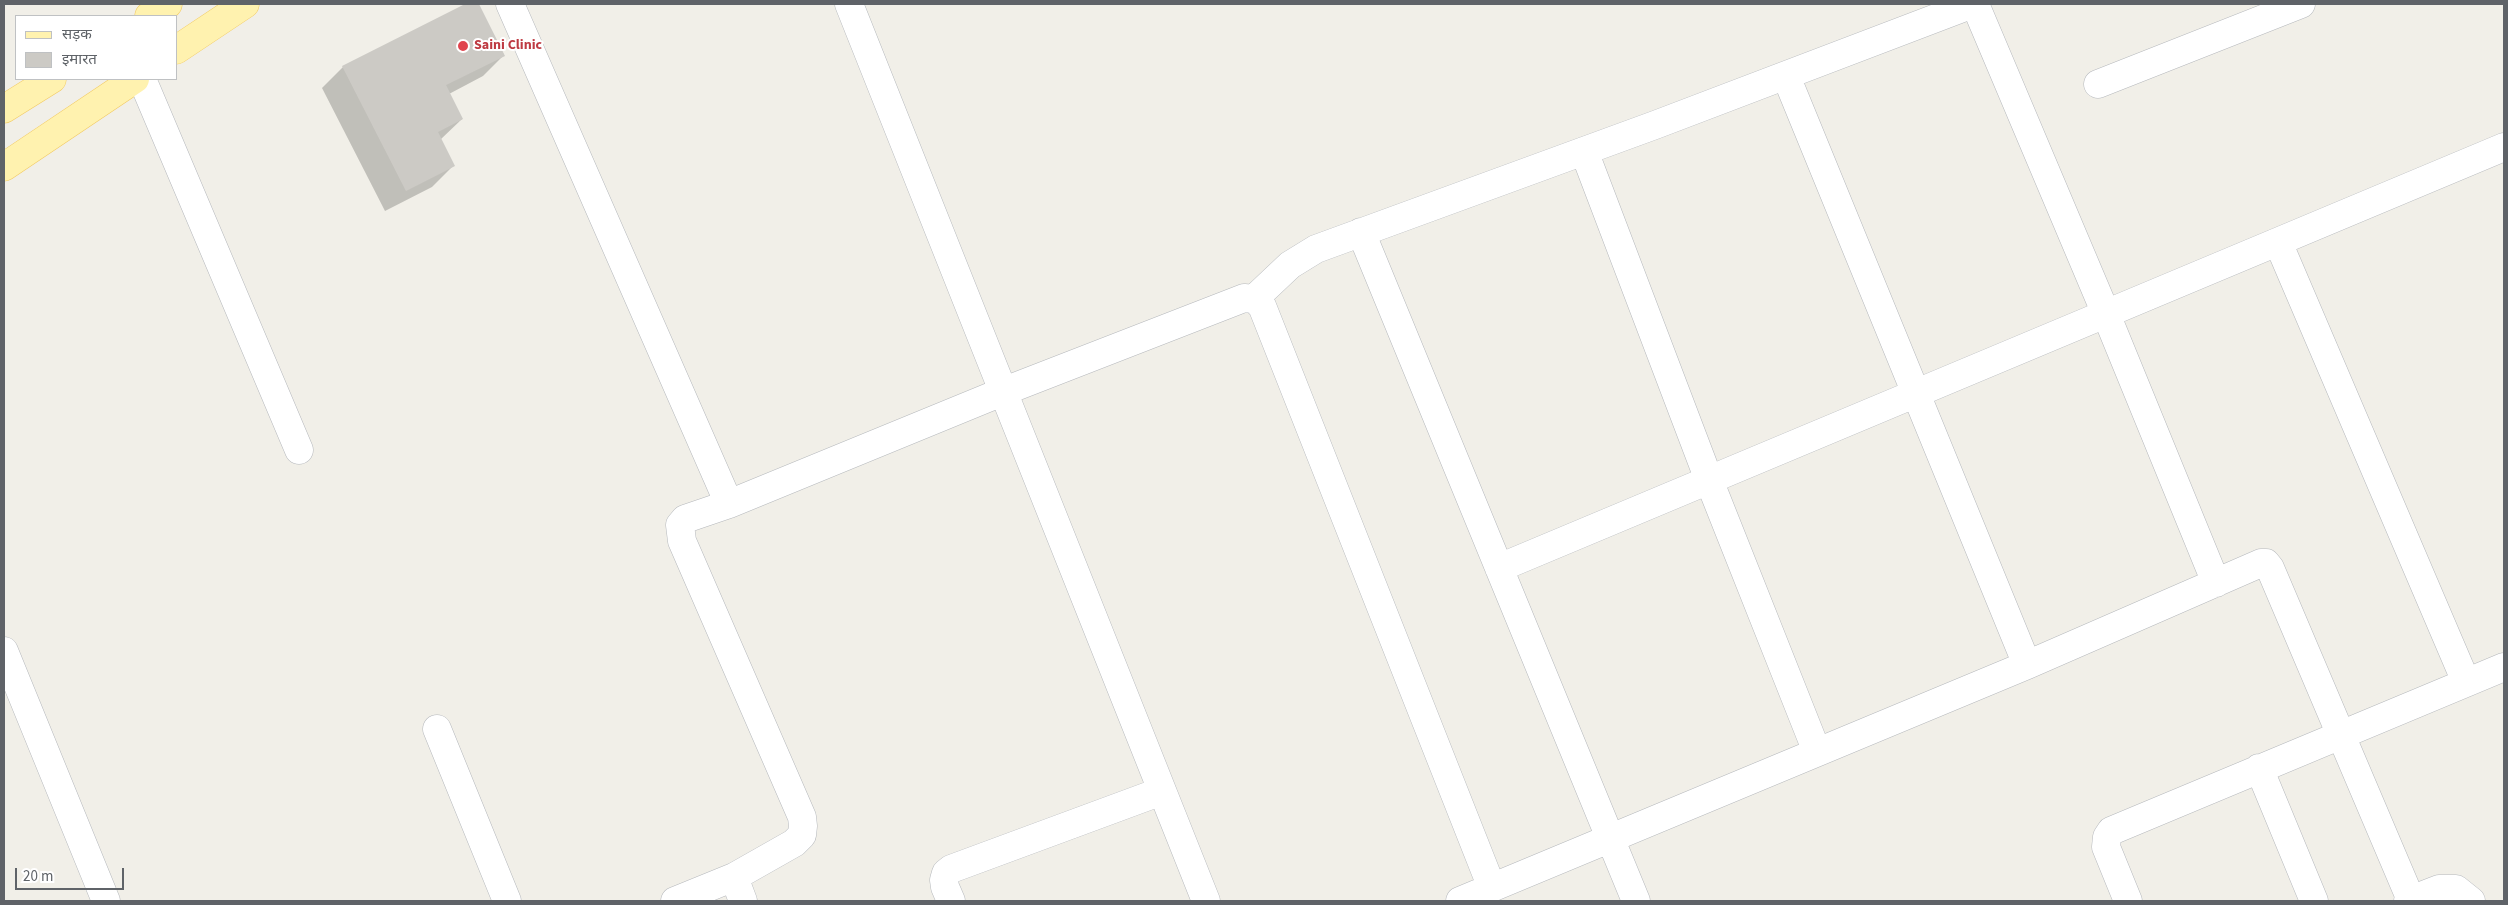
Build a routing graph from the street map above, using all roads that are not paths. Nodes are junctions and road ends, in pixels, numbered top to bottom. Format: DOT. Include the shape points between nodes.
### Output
graph roads {
  1 [pos="168,4"];
  2 [pos="245,4"];
  3 [pos="510,4"];
  4 [pos="849,4"];
  5 [pos="1974,4"];
  6 [pos="2301,4"];
  7 [pos="151,15"];
  8 [pos="178,49"];
  9 [pos="1786,76"];
  10 [pos="50,80"];
  11 [pos="134,80"];
  12 [pos="142,80"];
  13 [pos="2098,84"];
  14 [pos="4,109"];
  15 [pos="2504,147"];
  16 [pos="1584,151"];
  17 [pos="4,167"];
  18 [pos="1361,232"];
  19 [pos="2278,242"];
  20 [pos="1254,299"];
  21 [pos="2106,314"];
  22 [pos="1002,392"];
  23 [pos="1916,394"];
  24 [pos="299,450"];
  25 [pos="1709,480"];
  26 [pos="728,504"];
  27 [pos="1499,568"];
  28 [pos="2216,583"];
  29 [pos="4,650"];
  30 [pos="2027,665"];
  31 [pos="2504,667"];
  32 [pos="2466,682"];
  33 [pos="437,730"];
  34 [pos="2340,733"];
  35 [pos="1817,752"];
  36 [pos="2259,768"];
  37 [pos="1162,791"];
  38 [pos="1609,839"];
  39 [pos="1492,888"];
  40 [pos="738,889"];
  41 [pos="106,901"];
  42 [pos="507,901"];
  43 [pos="674,901"];
  44 [pos="951,901"];
  45 [pos="1206,901"];
  46 [pos="1460,901"];
  47 [pos="1636,901"];
  48 [pos="2128,901"];
  49 [pos="2314,901"];
  50 [pos="2409,901"];
  51 [pos="2471,901"];
  1 -- 7 [label="main road"];
  2 -- 8 [label="main road"];
  3 -- 26 [label="street"];
  4 -- 22 [label="street"];
  5 -- 9 [label="street"];
  5 -- 21 [label="street"];
  6 -- 13 [label="street"];
  9 -- 16 [label="street"];
  9 -- 23 [label="street"];
  10 -- 14 [label="main road"];
  11 -- 17 [label="main road"];
  12 -- 24 [label="street"];
  15 -- 19 [label="street"];
  16 -- 18 [label="street"];
  16 -- 25 [label="street"];
  18 -- 20 [label="street" via="1301,257"];
  18 -- 27 [label="street"];
  19 -- 21 [label="street"];
  19 -- 32 [label="street"];
  20 -- 22 [label="street" via="1235,300"];
  20 -- 39 [label="street" via="1262,306"];
  21 -- 23 [label="street"];
  21 -- 28 [label="street"];
  22 -- 26 [label="street"];
  22 -- 37 [label="street"];
  23 -- 25 [label="street"];
  23 -- 30 [label="street"];
  25 -- 27 [label="street"];
  25 -- 35 [label="street"];
  26 -- 40 [label="street" via="685,519 679,531 802,817 803,826 802,835 794,843"];
  27 -- 38 [label="street"];
  28 -- 30 [label="street"];
  28 -- 34 [label="street" via="2261,563 2268,565"];
  29 -- 41 [label="street"];
  30 -- 35 [label="street"];
  31 -- 32 [label="street"];
  32 -- 34 [label="street"];
  33 -- 42 [label="street"];
  34 -- 36 [label="street"];
  34 -- 50 [label="street"];
  35 -- 38 [label="street"];
  36 -- 48 [label="street" via="2111,830 2106,847"];
  36 -- 49 [label="street"];
  37 -- 44 [label="street" via="951,869 944,880"];
  37 -- 45 [label="street"];
  38 -- 39 [label="street"];
  38 -- 47 [label="street"];
  39 -- 46 [label="street"];
  40 -- 43 [label="street"];
  50 -- 51 [label="street" via="2440,888 2456,889"];
}
